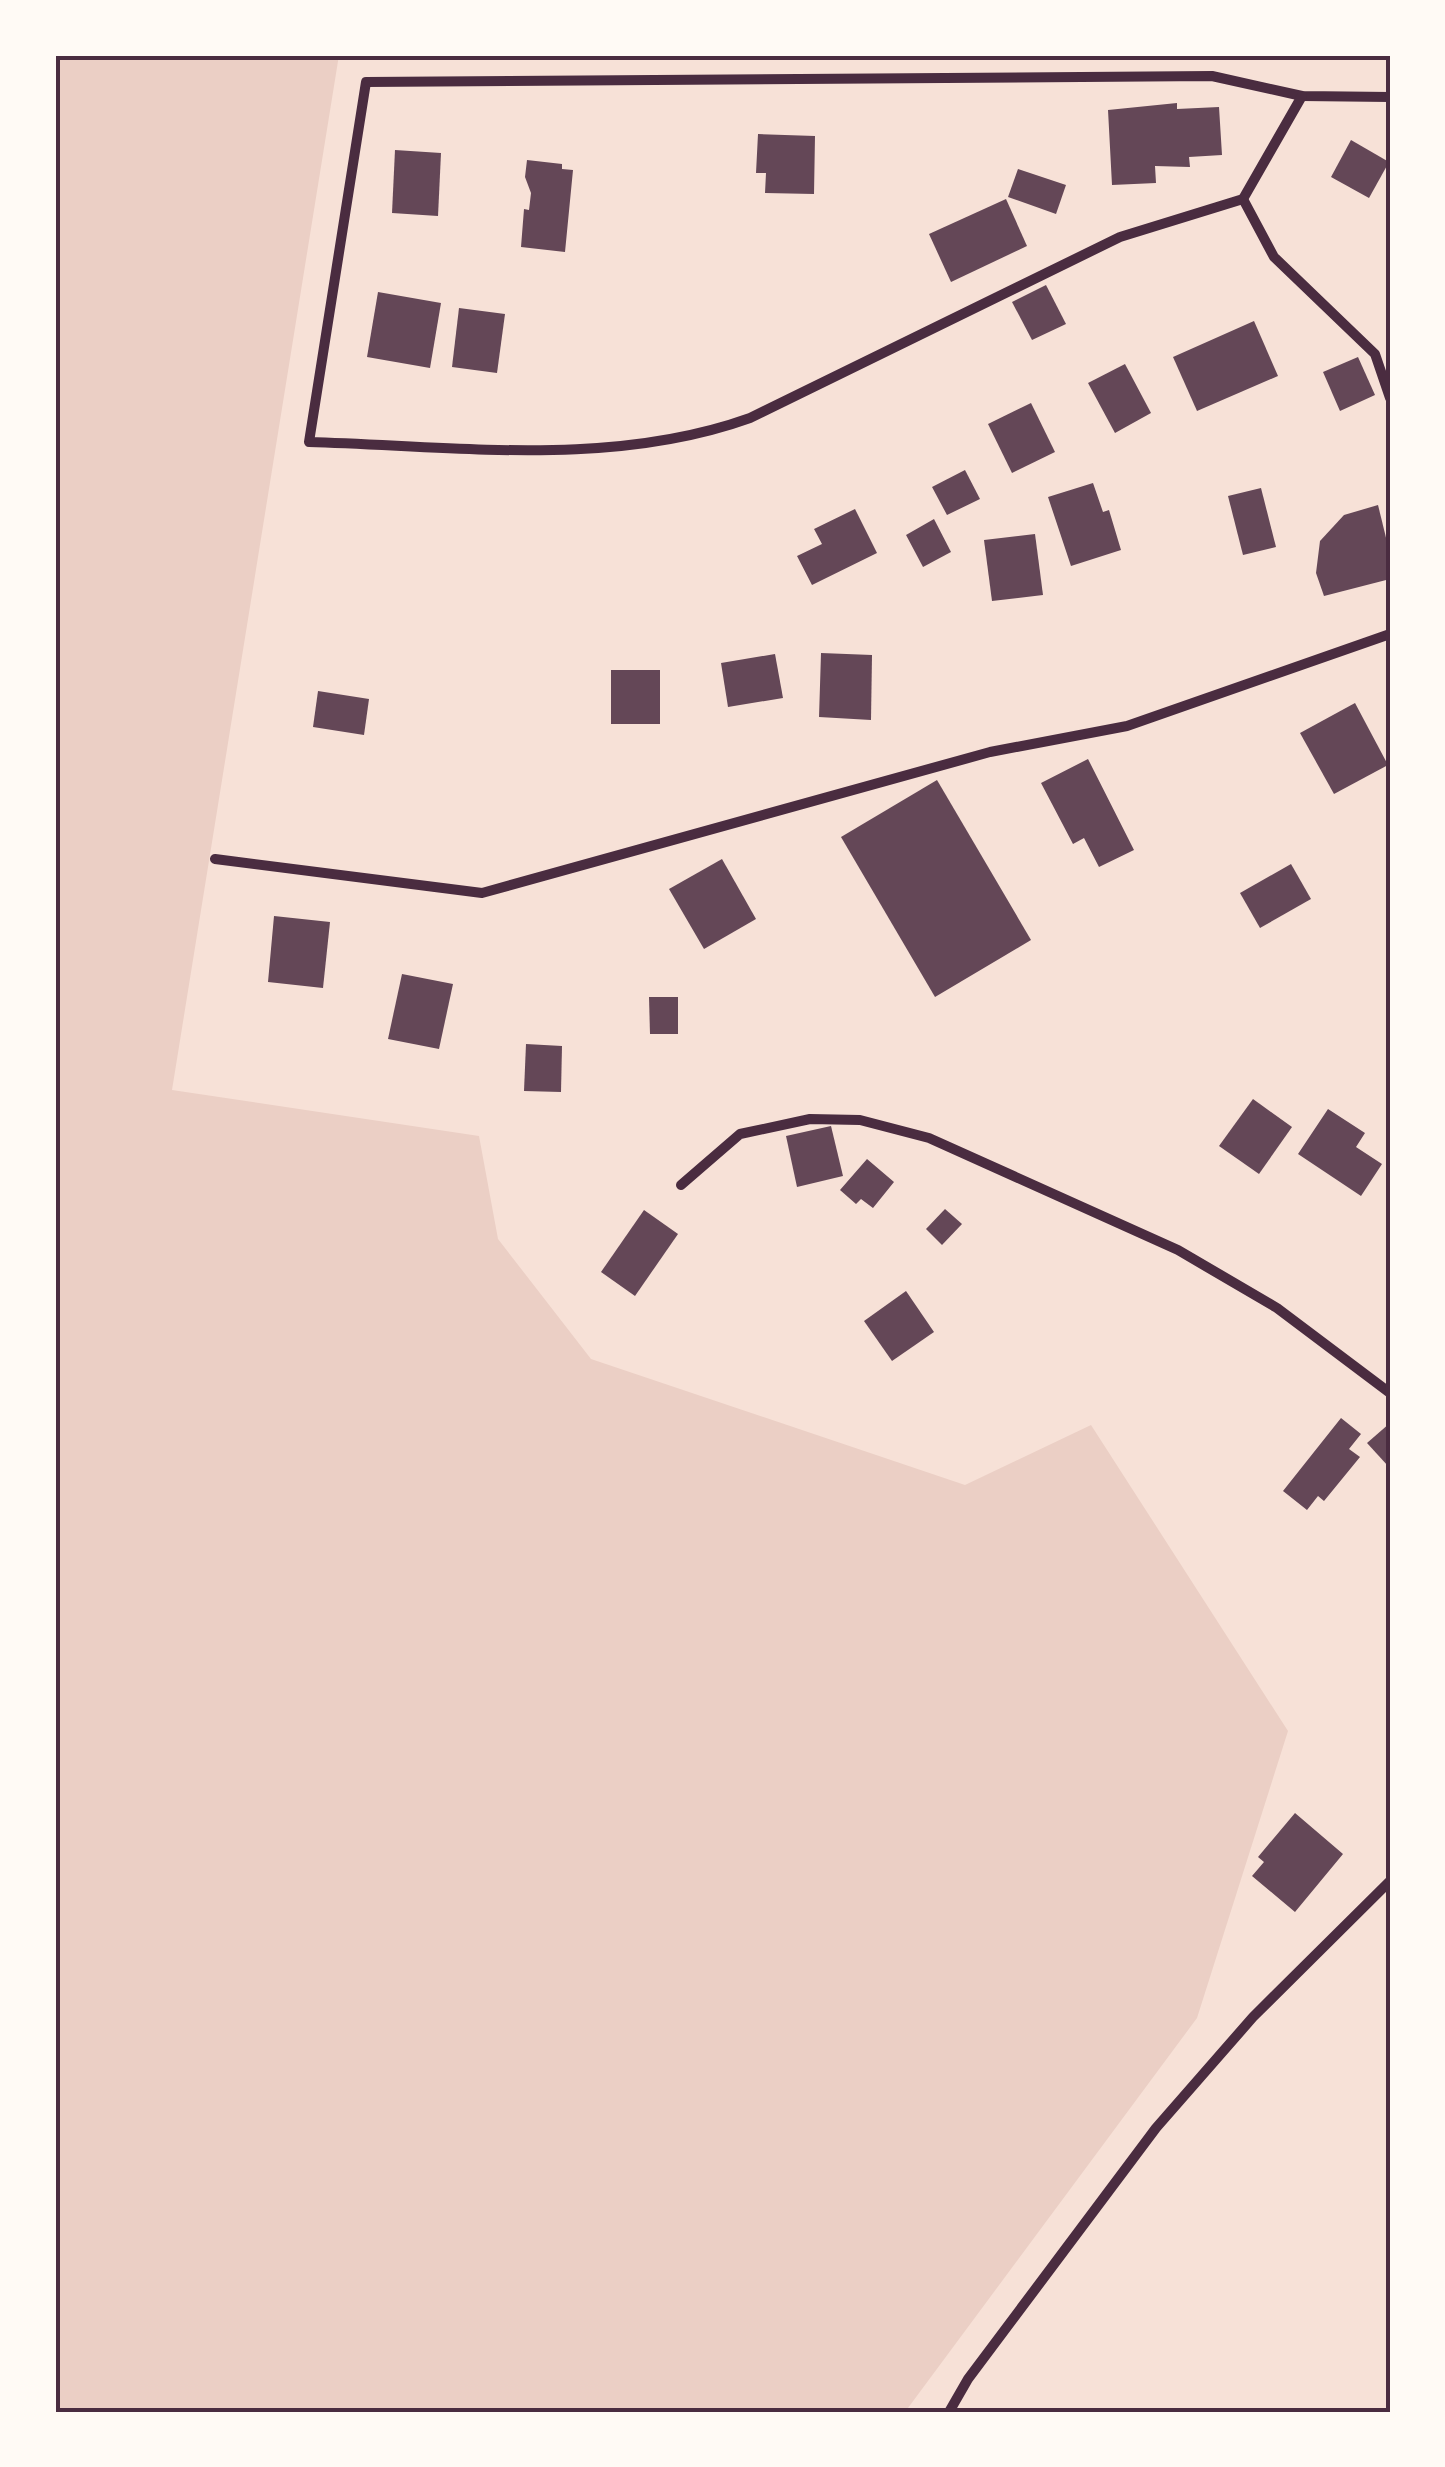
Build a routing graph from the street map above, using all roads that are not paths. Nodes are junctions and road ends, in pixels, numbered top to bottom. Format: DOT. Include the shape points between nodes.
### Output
graph roads {
  1 [pos="1302,96"];
  2 [pos="1390,97"];
  3 [pos="1243,199"];
  4 [pos="1390,398"];
  5 [pos="1390,634"];
  6 [pos="216,859"];
  7 [pos="681,1185"];
  8 [pos="1390,1392"];
  9 [pos="1390,1881"];
  10 [pos="949,2412"];
  1 -- 2 [label="street"];
  1 -- 3 [label="street"];
  1 -- 3 [label="street" via="1212,76 366,82 309,442 580,449 701,436 1120,237"];
  3 -- 4 [label="street" via="1274,258 1375,354"];
  5 -- 6 [label="street" via="1127,726 990,752 482,894"];
  7 -- 8 [label="street" via="740,1134 810,1119 860,1120 929,1138 1178,1250 1277,1308"];
  9 -- 10 [label="street" via="1252,2017 1156,2128"];
}
